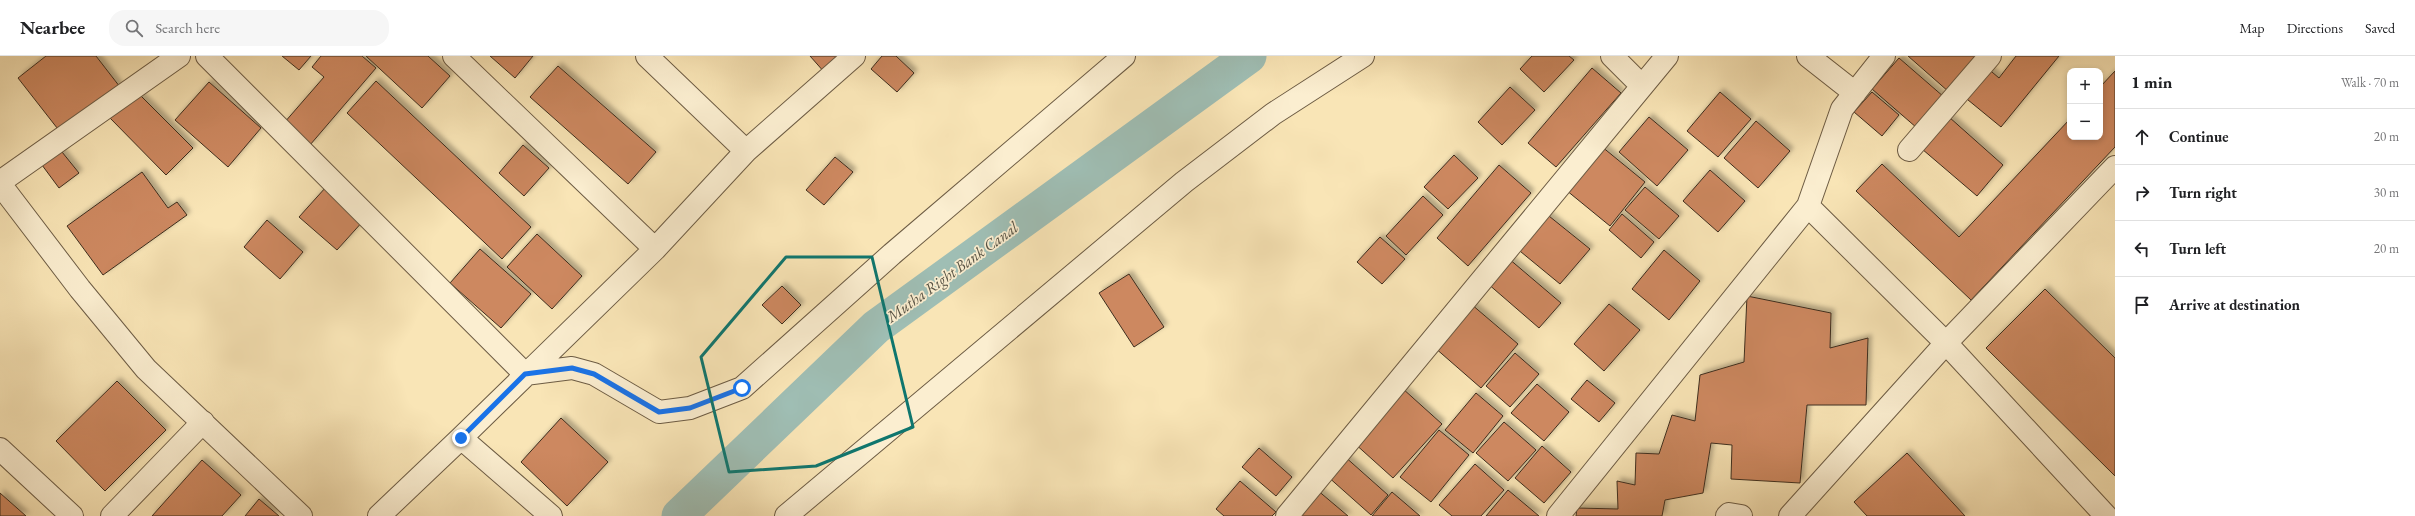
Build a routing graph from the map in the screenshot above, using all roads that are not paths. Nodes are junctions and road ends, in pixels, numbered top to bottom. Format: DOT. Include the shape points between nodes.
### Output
graph roads {
  1 [pos="179,56"];
  2 [pos="207,56"];
  3 [pos="454,56"];
  4 [pos="647,56"];
  5 [pos="854,56"];
  6 [pos="1124,56"];
  7 [pos="1363,56"];
  8 [pos="1612,56"];
  9 [pos="1667,56"];
  10 [pos="1808,56"];
  11 [pos="1884,56"];
  12 [pos="1990,56"];
  13 [pos="1642,86"];
  14 [pos="1855,92"];
  15 [pos="1909,150"];
  16 [pos="746,152"];
  17 [pos="2115,167"];
  18 [pos="0,183"];
  19 [pos="1808,206"];
  20 [pos="655,249"];
  21 [pos="1946,343"];
  22 [pos="525,374"];
  23 [pos="203,422"];
  24 [pos="461,438"];
  25 [pos="0,449"];
  26 [pos="72,516"];
  27 [pos="112,516"];
  28 [pos="301,516"];
  29 [pos="379,516"];
  30 [pos="551,516"];
  31 [pos="786,516"];
  32 [pos="1287,516"];
  33 [pos="1558,516"];
  34 [pos="1727,516"];
  35 [pos="1741,516"];
  36 [pos="1790,516"];
  37 [pos="2106,516"];
  1 -- 18 [label="street"];
  2 -- 22 [label="street"];
  3 -- 20 [label="street"];
  4 -- 16 [label="street"];
  5 -- 16 [label="street"];
  6 -- 22 [label="street" via="892,254 742,388 690,408 659,412 594,374 572,368"];
  7 -- 31 [label="street" via="1273,114 1184,182"];
  8 -- 13 [label="street"];
  9 -- 13 [label="street"];
  10 -- 14 [label="street"];
  11 -- 14 [label="street"];
  12 -- 15 [label="street"];
  13 -- 32 [label="street"];
  14 -- 19 [label="street" via="1842,108"];
  16 -- 20 [label="street"];
  17 -- 21 [label="street"];
  18 -- 23 [label="street" via="80,289 146,369"];
  19 -- 21 [label="street"];
  19 -- 33 [label="street"];
  20 -- 22 [label="street"];
  21 -- 36 [label="street"];
  21 -- 37 [label="street"];
  22 -- 24 [label="street"];
  23 -- 27 [label="street"];
  23 -- 28 [label="street"];
  24 -- 29 [label="street"];
  24 -- 30 [label="street"];
  25 -- 26 [label="street"];
  34 -- 35 [label="street"];
}
